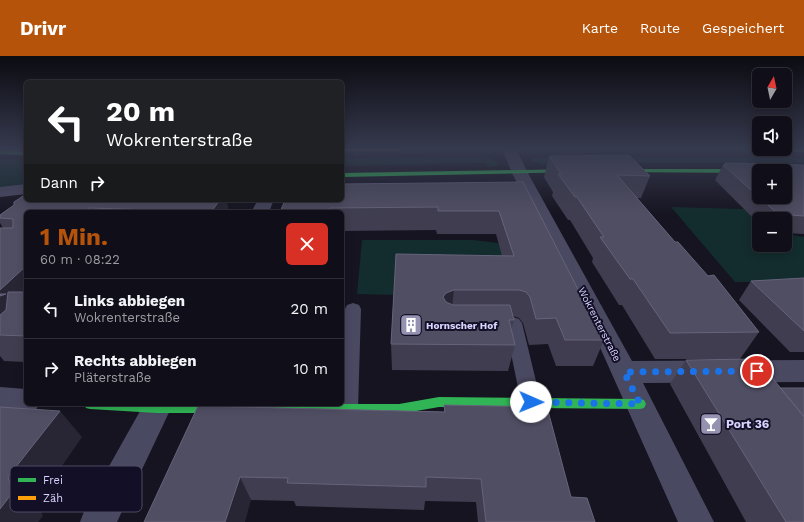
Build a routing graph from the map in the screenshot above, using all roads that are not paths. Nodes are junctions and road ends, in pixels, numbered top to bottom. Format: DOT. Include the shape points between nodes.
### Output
graph roads {
  1 [pos="519,171"];
  2 [pos="536,171"];
  3 [pos="754,171"];
  4 [pos="804,171"];
  5 [pos="344,175"];
  6 [pos="24,190"];
  7 [pos="0,192"];
  8 [pos="353,309"];
  9 [pos="474,323"];
  10 [pos="804,371"];
  11 [pos="624,372"];
  12 [pos="0,399"];
  13 [pos="24,401"];
  14 [pos="531,402"];
  15 [pos="640,404"];
  16 [pos="158,406"];
  17 [pos="236,408"];
  18 [pos="260,408"];
  19 [pos="347,409"];
  20 [pos="127,466"];
  21 [pos="103,512"];
  22 [pos="98,522"];
  23 [pos="696,522"];
  1 -- 2 [label="street"];
  1 -- 5 [label="street"];
  1 -- 11 [label="street, Wokrenterstraße"];
  3 -- 4 [label="street"];
  6 -- 7 [label="street"];
  8 -- 19 [label="lane"];
  9 -- 14 [label="lane" via="513,323"];
  10 -- 11 [label="street" via="748,381"];
  11 -- 15 [label="street, Wokrenterstraße"];
  12 -- 13 [label="street"];
  14 -- 15 [label="street"];
  14 -- 19 [label="street" via="439,402 399,409"];
  15 -- 23 [label="street, Wokrenterstraße"];
  16 -- 17 [label="street"];
  16 -- 20 [label="street"];
  18 -- 19 [label="street"];
  21 -- 22 [label="street"];
}
